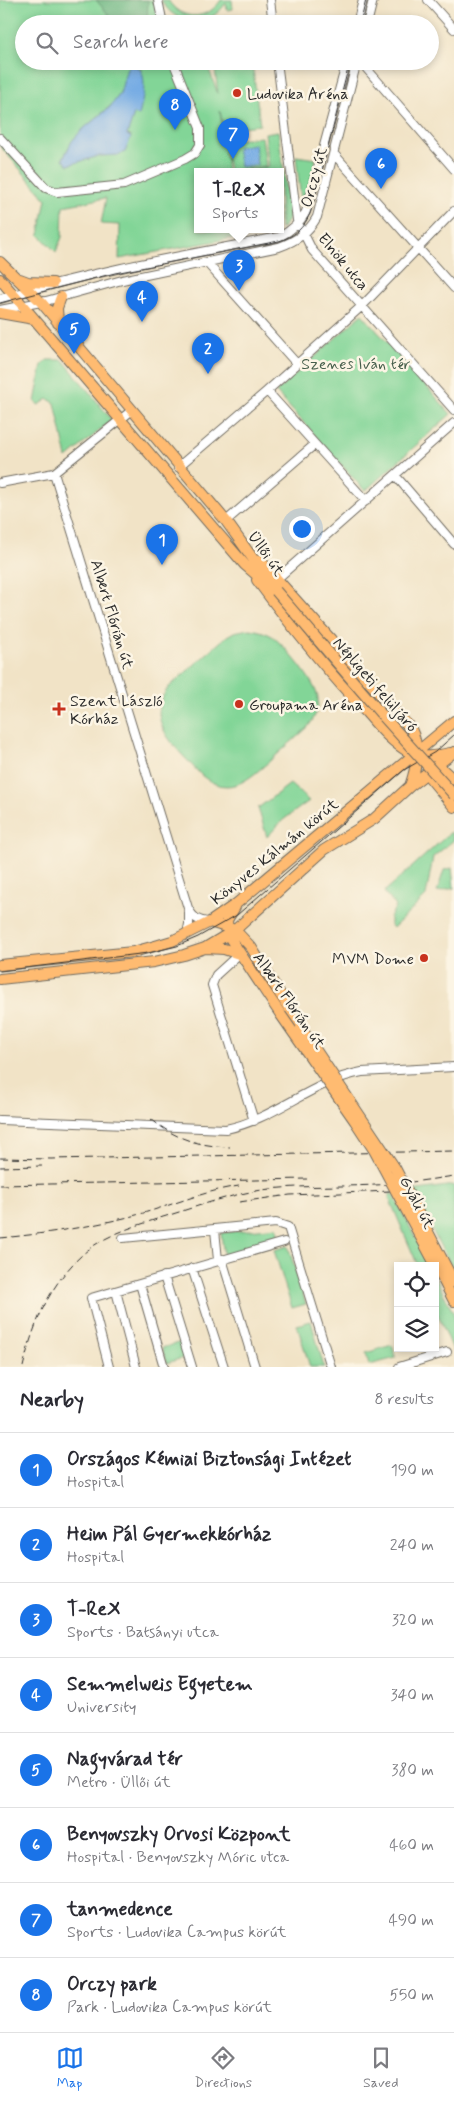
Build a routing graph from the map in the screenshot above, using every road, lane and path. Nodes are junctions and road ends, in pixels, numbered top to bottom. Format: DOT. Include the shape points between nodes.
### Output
graph roads {
  1 [pos="158,0"];
  2 [pos="270,0"];
  3 [pos="362,0"];
  4 [pos="373,0"];
  5 [pos="428,0"];
  6 [pos="161,15"];
  7 [pos="271,15"];
  8 [pos="359,15"];
  9 [pos="369,15"];
  10 [pos="454,29"];
  11 [pos="177,70"];
  12 [pos="278,70"];
  13 [pos="345,70"];
  14 [pos="357,70"];
  15 [pos="367,70"];
  16 [pos="0,138"];
  17 [pos="334,154"];
  18 [pos="454,169"];
  19 [pos="454,211"];
  20 [pos="298,224"];
  21 [pos="304,234"];
  22 [pos="418,248"];
  23 [pos="0,262"];
  24 [pos="207,262"];
  25 [pos="16,277"];
  26 [pos="0,279"];
  27 [pos="53,283"];
  28 [pos="454,288"];
  29 [pos="29,290"];
  30 [pos="15,294"];
  31 [pos="61,297"];
  32 [pos="0,299"];
  33 [pos="41,302"];
  34 [pos="24,305"];
  35 [pos="363,305"];
  36 [pos="0,312"];
  37 [pos="34,319"];
  38 [pos="58,323"];
  39 [pos="297,364"];
  40 [pos="267,391"];
  41 [pos="454,410"];
  42 [pos="131,411"];
  43 [pos="121,419"];
  44 [pos="454,423"];
  45 [pos="314,445"];
  46 [pos="178,467"];
  47 [pos="54,473"];
  48 [pos="394,475"];
  49 [pos="0,483"];
  50 [pos="366,501"];
  51 [pos="226,521"];
  52 [pos="232,530"];
  53 [pos="454,544"];
  54 [pos="245,564"];
  55 [pos="278,578"];
  56 [pos="276,591"];
  57 [pos="375,689"];
  58 [pos="358,704"];
  59 [pos="454,721"];
  60 [pos="411,729"];
  61 [pos="436,737"];
  62 [pos="395,743"];
  63 [pos="454,752"];
  64 [pos="416,757"];
  65 [pos="430,765"];
  66 [pos="393,772"];
  67 [pos="454,775"];
  68 [pos="454,780"];
  69 [pos="410,786"];
  70 [pos="435,787"];
  71 [pos="454,795"];
  72 [pos="454,807"];
  73 [pos="236,904"];
  74 [pos="188,908"];
  75 [pos="250,918"];
  76 [pos="210,922"];
  77 [pos="230,930"];
  78 [pos="187,934"];
  79 [pos="251,947"];
  80 [pos="205,948"];
  81 [pos="239,954"];
  82 [pos="0,965"];
  83 [pos="0,979"];
  84 [pos="284,1012"];
  85 [pos="454,1067"];
  86 [pos="0,1120"];
  87 [pos="254,1122"];
  88 [pos="395,1168"];
  89 [pos="384,1169"];
  90 [pos="215,1230"];
  91 [pos="123,1238"];
  92 [pos="284,1242"];
  93 [pos="220,1259"];
  94 [pos="438,1261"];
  95 [pos="192,1268"];
  96 [pos="164,1276"];
  97 [pos="454,1282"];
  98 [pos="140,1284"];
  99 [pos="116,1291"];
  100 [pos="454,1301"];
  101 [pos="447,1352"];
  102 [pos="109,1367"];
  103 [pos="136,1367"];
  104 [pos="164,1367"];
  105 [pos="192,1367"];
  106 [pos="224,1367"];
  107 [pos="255,1367"];
  108 [pos="331,1367"];
  109 [pos="399,1367"];
  1 -- 6 [label="street"];
  2 -- 7 [label="street"];
  3 -- 8 [label="street"];
  4 -- 9 [label="street"];
  5 -- 10 [label="street"];
  11 -- 16 [label="street" via="200,128 198,149 185,159 124,185 57,192 46,188"];
  12 -- 20 [label="street"];
  13 -- 20 [label="street, Orczy út" via="306,212"];
  14 -- 17 [label="street, Orczy út"];
  15 -- 18 [label="street"];
  17 -- 21 [label="street, Orczy út" via="317,217"];
  17 -- 22 [label="street"];
  19 -- 22 [label="street"];
  20 -- 21 [label="street, Elnök utca"];
  20 -- 27 [label="street, Orczy út" via="279,238"];
  21 -- 24 [label="street, Orczy út" via="279,247"];
  21 -- 35 [label="street, Elnök utca" via="312,250"];
  22 -- 28 [label="street"];
  22 -- 35 [label="street"];
  23 -- 25 [label="main road, Üllői út"];
  24 -- 31 [label="street, Orczy út"];
  24 -- 39 [label="street"];
  25 -- 27 [label="main road" via="28,282"];
  25 -- 29 [label="main road, Üllői út"];
  26 -- 30 [label="main road, Üllői út"];
  27 -- 29 [label="street, Orczy út"];
  29 -- 30 [label="street, Orczy út"];
  29 -- 33 [label="main road, Üllői út"];
  30 -- 32 [label="street, Orczy út"];
  30 -- 34 [label="main road, Üllői út"];
  31 -- 33 [label="street, Orczy út"];
  31 -- 38 [label="main road" via="57,308"];
  33 -- 34 [label="street, Orczy út"];
  33 -- 38 [label="main road, Üllői út"];
  34 -- 36 [label="street, Orczy út"];
  34 -- 37 [label="main road, Üllői út"];
  35 -- 39 [label="street"];
  35 -- 41 [label="street"];
  36 -- 37 [label="main road"];
  37 -- 43 [label="main road, Üllői út"];
  38 -- 42 [label="main road, Üllői út"];
  39 -- 40 [label="street"];
  40 -- 45 [label="street"];
  40 -- 46 [label="street"];
  42 -- 43 [label="street"];
  42 -- 46 [label="main road, Üllői út"];
  43 -- 47 [label="street"];
  43 -- 54 [label="main road, Üllői út"];
  44 -- 48 [label="street"];
  45 -- 50 [label="street"];
  45 -- 51 [label="street"];
  46 -- 51 [label="main road, Üllői út"];
  47 -- 49 [label="street"];
  47 -- 74 [label="street, Albert Flórián út"];
  48 -- 50 [label="street"];
  48 -- 53 [label="street"];
  50 -- 55 [label="street"];
  51 -- 52 [label="main road, Üllői út"];
  52 -- 55 [label="main road"];
  52 -- 56 [label="main road, Üllői út"];
  54 -- 56 [label="main road, Üllői út"];
  54 -- 58 [label="main road" via="292,628"];
  55 -- 57 [label="main road"];
  56 -- 71 [label="main road, Népligeti felüljáró, bridge"];
  57 -- 58 [label="main road" via="365,688 358,695"];
  57 -- 60 [label="main road"];
  58 -- 62 [label="main road"];
  59 -- 61 [label="main road, Könyves Kálmán körút"];
  60 -- 61 [label="main road" via="426,738"];
  60 -- 62 [label="main road" via="408,737"];
  60 -- 64 [label="main road" via="416,740"];
  61 -- 64 [label="main road, Könyves Kálmán körút"];
  61 -- 65 [label="main road"];
  62 -- 64 [label="main road"];
  62 -- 66 [label="main road" via="398,753"];
  63 -- 65 [label="main road"];
  63 -- 67 [label="main road" via="451,767"];
  64 -- 65 [label="main road"];
  64 -- 66 [label="main road, Könyves Kálmán körút"];
  64 -- 69 [label="main road"];
  65 -- 68 [label="main road" via="442,769"];
  65 -- 69 [label="main road, Könyves Kálmán körút"];
  65 -- 70 [label="main road"];
  66 -- 73 [label="main road, Könyves Kálmán körút"];
  69 -- 70 [label="main road"];
  69 -- 75 [label="main road, Könyves Kálmán körút" via="374,819 324,850"];
  70 -- 72 [label="main road"];
  73 -- 76 [label="main road, Könyves Kálmán körút"];
  73 -- 77 [label="main road" via="227,920"];
  74 -- 76 [label="street" via="198,920"];
  74 -- 78 [label="street, Albert Flórián út"];
  75 -- 77 [label="main road, Könyves Kálmán körút"];
  75 -- 79 [label="main road"];
  76 -- 77 [label="main road"];
  76 -- 78 [label="main road, Könyves Kálmán körút"];
  77 -- 79 [label="main road, Albert Flórián út"];
  77 -- 80 [label="main road, Könyves Kálmán körút"];
  77 -- 81 [label="main road"];
  78 -- 82 [label="main road, Könyves Kálmán körút" via="134,952"];
  79 -- 84 [label="main road, Albert Flórián út"];
  80 -- 81 [label="main road"];
  80 -- 83 [label="main road, Könyves Kálmán körút" via="154,962"];
  81 -- 84 [label="main road, Albert Flórián út"];
  81 -- 87 [label="street, Albert Flórián út" via="214,978 212,991"];
  84 -- 88 [label="main road, Albert Flórián út, bridge"];
  84 -- 89 [label="main road, Albert Flórián út, bridge"];
  85 -- 87 [label="street" via="349,1074 315,1088"];
  86 -- 87 [label="street" via="199,1129"];
  88 -- 94 [label="main road, Gyáli út, bridge"];
  89 -- 94 [label="main road, Gyáli út, bridge"];
  90 -- 91 [label="street"];
  90 -- 93 [label="street"];
  90 -- 108 [label="street" via="276,1223 288,1227"];
  92 -- 93 [label="street"];
  93 -- 95 [label="street"];
  93 -- 107 [label="street"];
  94 -- 97 [label="main road, Gyáli út"];
  94 -- 100 [label="main road, Gyáli út"];
  95 -- 96 [label="street"];
  95 -- 106 [label="street"];
  96 -- 98 [label="street"];
  96 -- 105 [label="street"];
  98 -- 99 [label="street"];
  98 -- 104 [label="street"];
  99 -- 102 [label="street" via="92,1298"];
  99 -- 103 [label="street"];
  101 -- 109 [label="street"];
}
